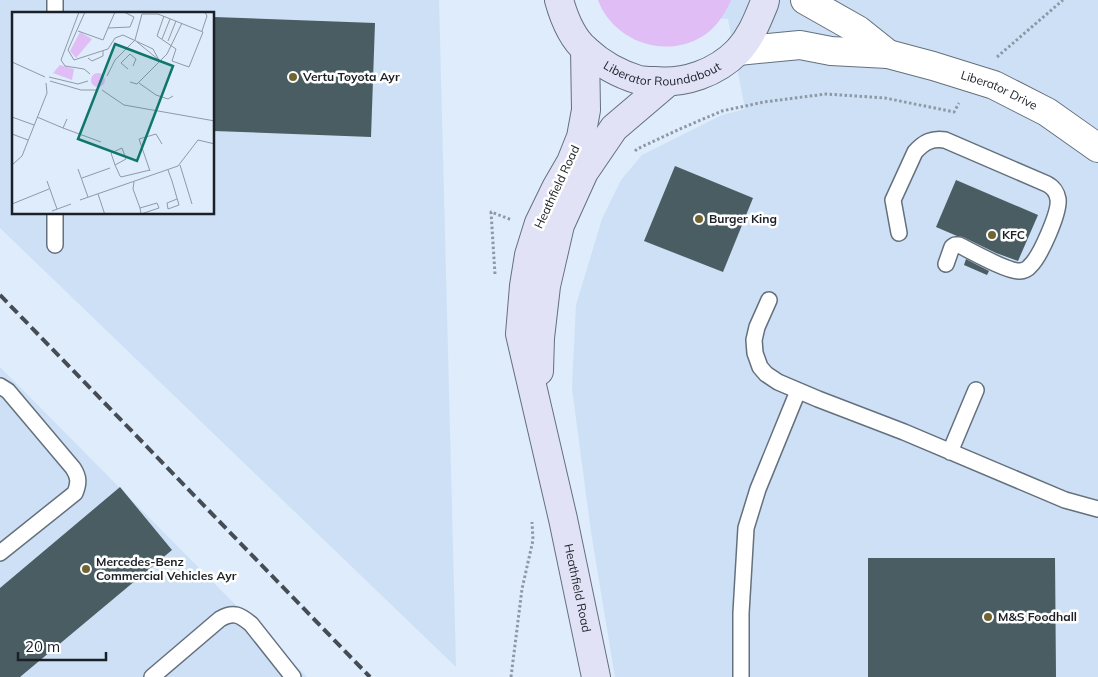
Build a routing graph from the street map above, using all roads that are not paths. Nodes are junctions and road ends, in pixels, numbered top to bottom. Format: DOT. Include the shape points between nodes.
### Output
graph roads {
  1 [pos="560,0"];
  2 [pos="765,0"];
  3 [pos="805,0"];
  4 [pos="585,50"];
  5 [pos="738,51"];
  6 [pos="888,54"];
  7 [pos="668,82"];
  8 [pos="1098,148"];
  9 [pos="55,215"];
  10 [pos="899,233"];
  11 [pos="55,245"];
  12 [pos="946,264"];
  13 [pos="769,300"];
  14 [pos="0,386"];
  15 [pos="976,390"];
  16 [pos="798,391"];
  17 [pos="538,412"];
  18 [pos="950,452"];
  19 [pos="1098,509"];
  20 [pos="0,553"];
  21 [pos="152,677"];
  22 [pos="293,677"];
  23 [pos="596,677"];
  24 [pos="741,677"];
  1 -- 4 [label="main road, Liberator Roundabout" via="564,16"];
  2 -- 5 [label="main road, Liberator Roundabout" via="754,30"];
  3 -- 6 [label="street, Liberator Drive" via="858,30"];
  4 -- 7 [label="main road, Liberator Roundabout" via="609,68 640,80"];
  4 -- 17 [label="main road, Heathfield Road" via="586,110 581,137 537,229 524,286 520,334"];
  5 -- 6 [label="street, Liberator Drive" via="800,45 831,51"];
  5 -- 7 [label="main road, Liberator Roundabout" via="719,66 693,78"];
  6 -- 8 [label="street, Liberator Drive" via="994,85 1047,112"];
  7 -- 17 [label="main road, Heathfield Road" via="614,128 584,172 560,225 546,286"];
  9 -- 11 [label="lane"];
  10 -- 12 [label="lane" via="893,200 915,152 931,140 946,140 1052,186 1058,199 1057,209 1038,256 1026,270 1019,272 1002,266 959,245 952,247"];
  13 -- 16 [label="lane" via="757,327 754,354 766,374"];
  14 -- 20 [label="lane" via="8,391 73,468 78,480 75,493"];
  15 -- 18 [label="lane"];
  16 -- 18 [label="lane"];
  16 -- 24 [label="lane" via="758,489 746,528"];
  17 -- 23 [label="main road, Heathfield Road"];
  18 -- 19 [label="lane" via="1065,500"];
  21 -- 22 [label="lane" via="228,614 251,624"];
}
